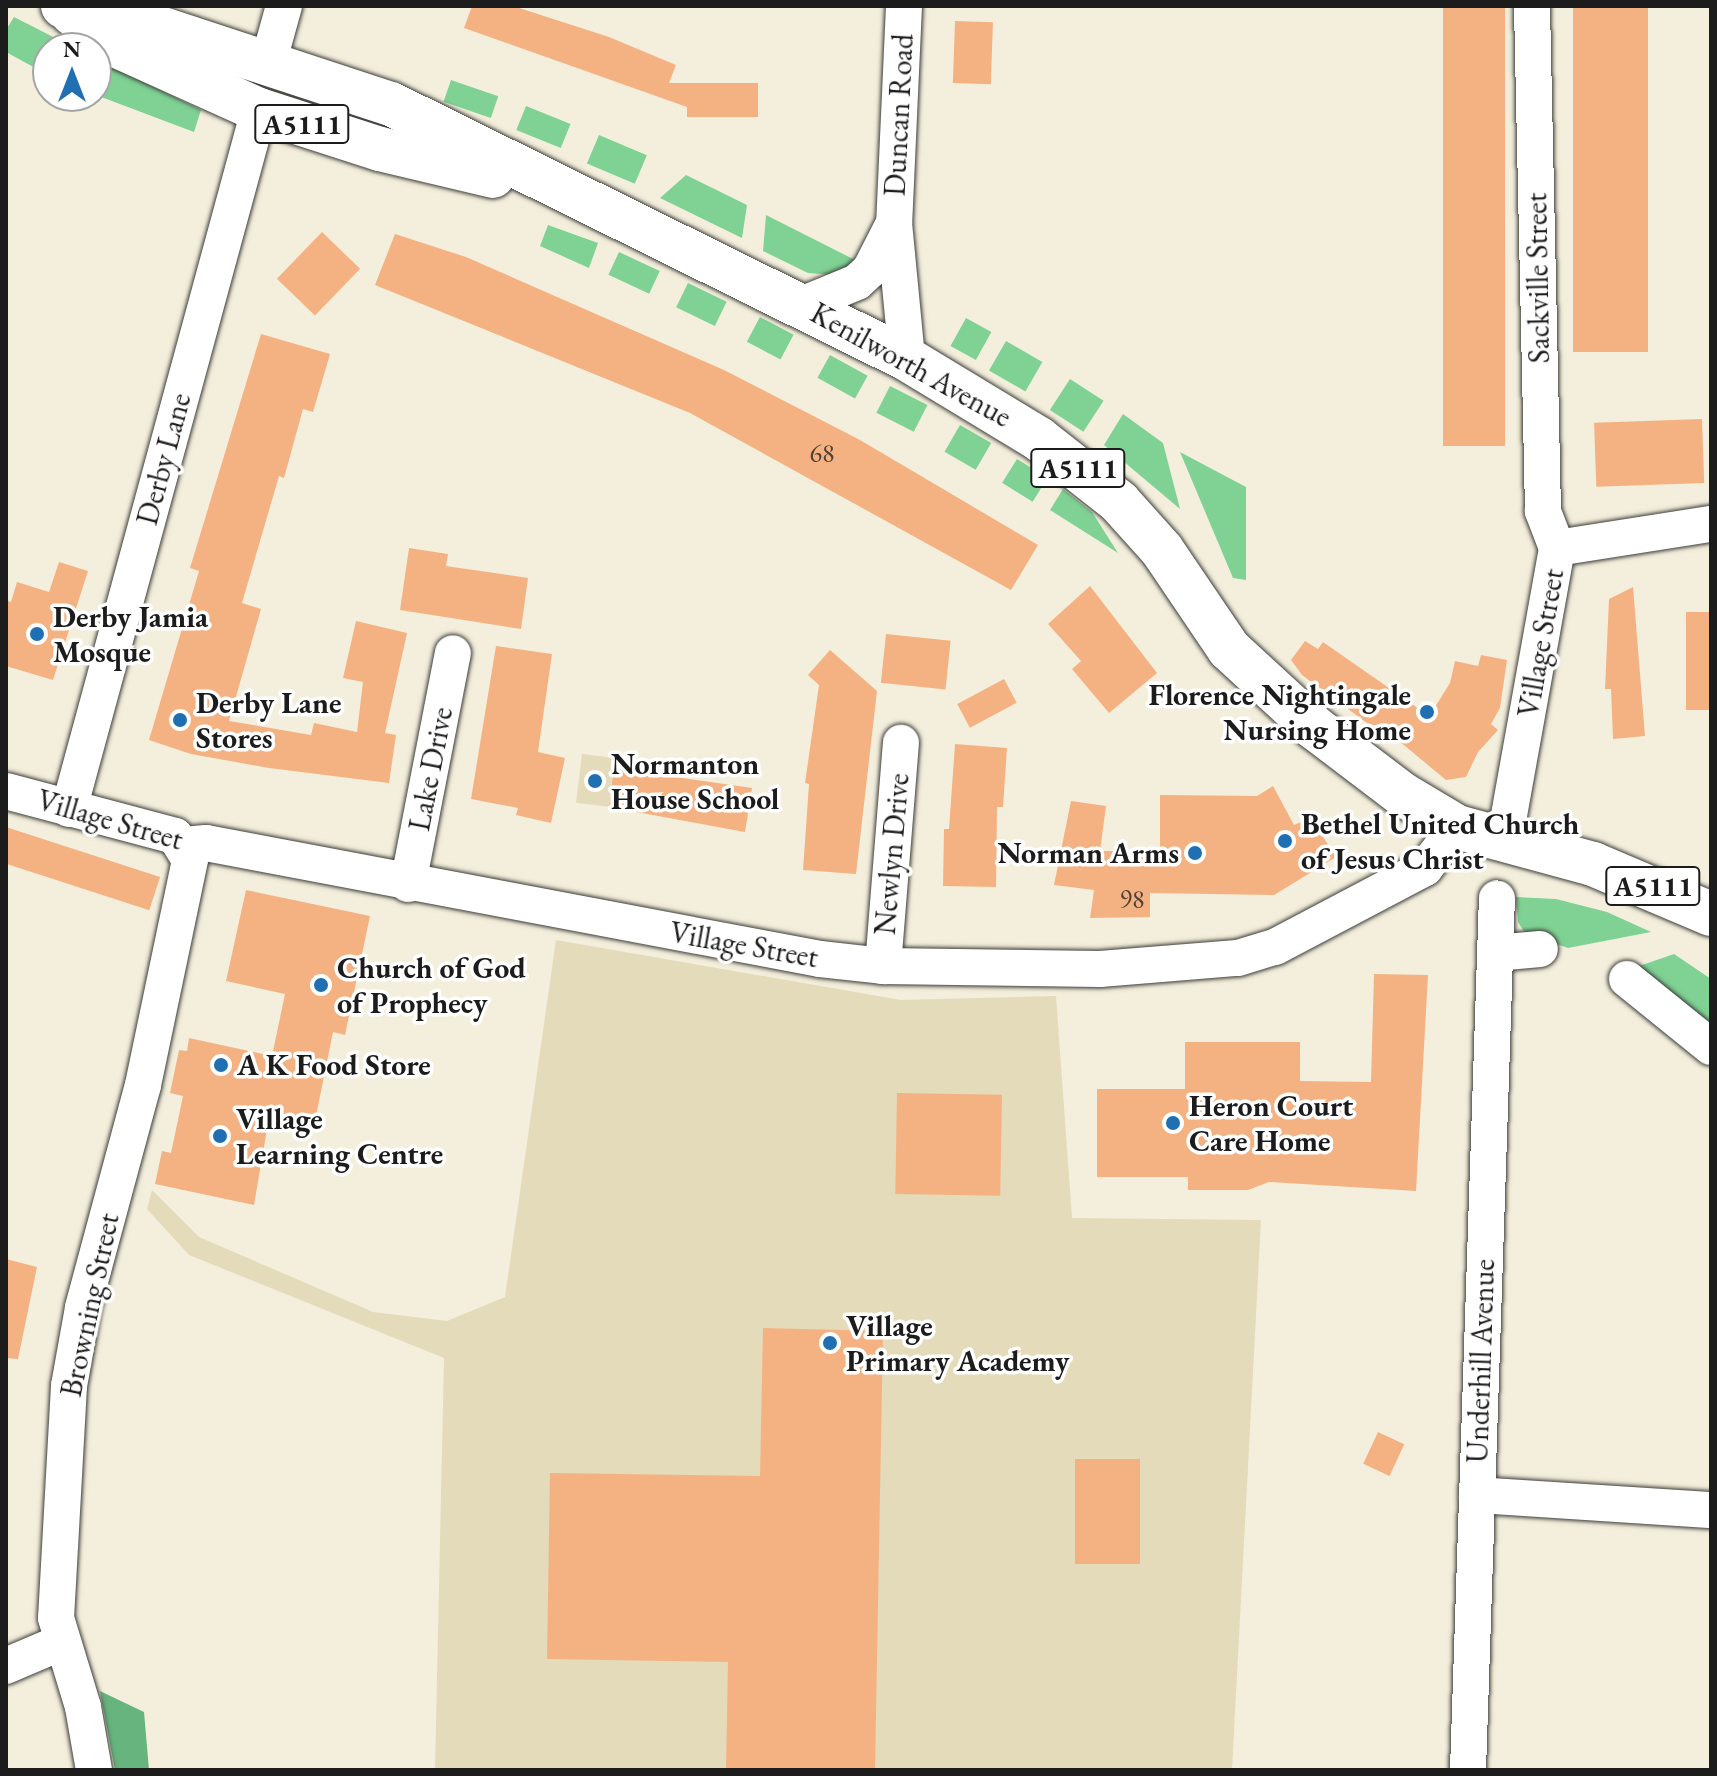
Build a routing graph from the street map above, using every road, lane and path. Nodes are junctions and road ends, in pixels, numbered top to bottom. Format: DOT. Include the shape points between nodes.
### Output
graph roads {
  1 [pos="62,6"];
  2 [pos="284,6"];
  3 [pos="904,6"];
  4 [pos="1532,6"];
  5 [pos="269,60"];
  6 [pos="259,110"];
  7 [pos="562,192"];
  8 [pos="894,223"];
  9 [pos="804,304"];
  10 [pos="907,359"];
  11 [pos="1711,524"];
  12 [pos="1557,548"];
  13 [pos="453,653"];
  14 [pos="901,743"];
  15 [pos="6,791"];
  16 [pos="69,809"];
  17 [pos="1457,827"];
  18 [pos="1504,843"];
  19 [pos="183,845"];
  20 [pos="408,884"];
  21 [pos="1497,898"];
  22 [pos="1711,914"];
  23 [pos="1540,949"];
  24 [pos="1495,953"];
  25 [pos="883,966"];
  26 [pos="1627,979"];
  27 [pos="1711,1047"];
  28 [pos="1477,1495"];
  29 [pos="1711,1510"];
  30 [pos="60,1643"];
  31 [pos="6,1666"];
  32 [pos="94,1770"];
  33 [pos="1468,1770"];
  1 -- 5 [label="highway, Kenilworth Avenue / A5111" via="123,16"];
  1 -- 6 [label="highway, Kenilworth Avenue / A5111" via="115,45"];
  2 -- 5 [label="street"];
  3 -- 8 [label="street, Duncan Road"];
  4 -- 12 [label="street, Sackville Street" via="1543,511"];
  5 -- 7 [label="highway, Kenilworth Avenue / A5111" via="391,104"];
  6 -- 7 [label="highway, Kenilworth Avenue / A5111" via="380,149"];
  6 -- 16 [label="street, Derby Lane"];
  7 -- 9 [label="highway, Kenilworth Avenue / A5111"];
  8 -- 9 [label="street, Duncan Road" via="863,276"];
  8 -- 10 [label="street, Duncan Road"];
  9 -- 10 [label="highway, Kenilworth Avenue / A5111"];
  10 -- 17 [label="highway, Kenilworth Avenue / A5111" via="1080,469 1162,550 1229,649 1265,684 1359,763"];
  11 -- 12 [label="street, Village Street"];
  12 -- 18 [label="street, Village Street"];
  13 -- 20 [label="street, Lake Drive"];
  14 -- 25 [label="street, Newlyn Drive"];
  15 -- 16 [label="street, Village Street"];
  16 -- 19 [label="street, Village Street" via="175,836"];
  17 -- 18 [label="highway, Kenilworth Avenue / A5111"];
  17 -- 25 [label="street, Village Street" via="1425,868 1275,947 1238,958 1100,969"];
  18 -- 22 [label="highway, A5111" via="1593,864"];
  19 -- 20 [label="street, Village Street" via="206,843"];
  19 -- 30 [label="street, Browning Street" via="190,860 146,1070 83,1308 69,1386 56,1618"];
  20 -- 25 [label="street, Village Street"];
  21 -- 24 [label="street, Underhill Avenue"];
  23 -- 24 [label="street"];
  24 -- 28 [label="street, Underhill Avenue"];
  26 -- 27 [label="street"];
  28 -- 29 [label="street"];
  28 -- 33 [label="street, Underhill Avenue"];
  30 -- 31 [label="street"];
  30 -- 32 [label="street, Browning Street" via="83,1707"];
}
